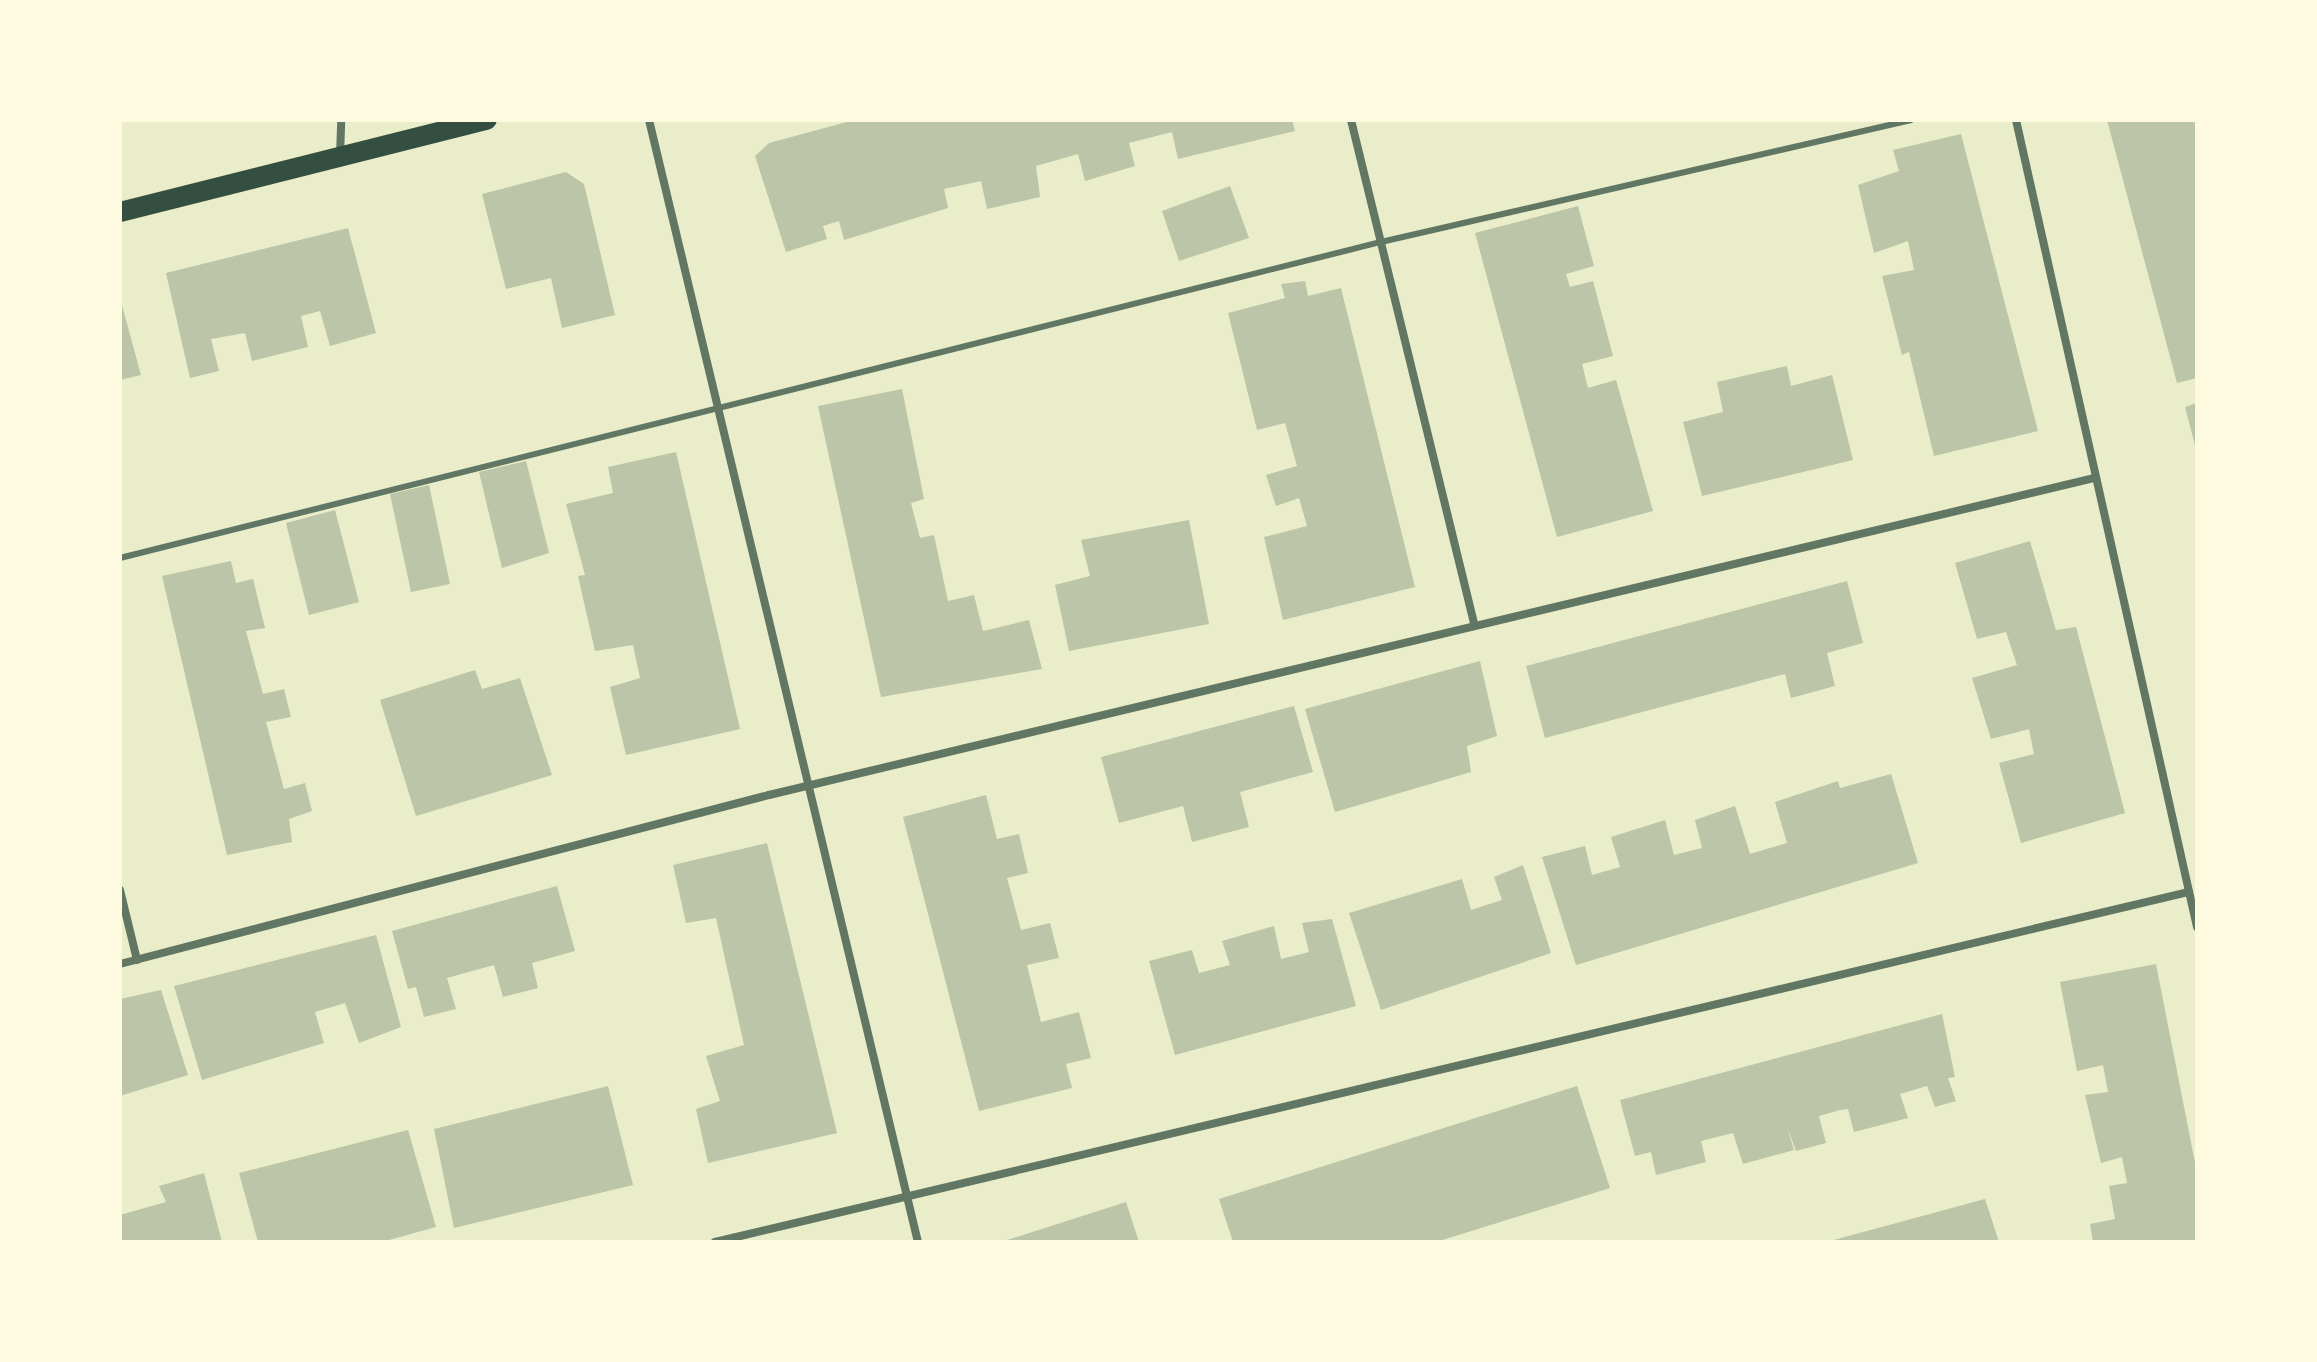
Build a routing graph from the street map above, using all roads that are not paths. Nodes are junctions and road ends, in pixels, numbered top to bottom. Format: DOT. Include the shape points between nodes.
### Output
graph roads {
  1 [pos="341,120"];
  2 [pos="487,120"];
  3 [pos="649,120"];
  4 [pos="1351,120"];
  5 [pos="1911,120"];
  6 [pos="2016,120"];
  7 [pos="340,157"];
  8 [pos="120,212"];
  9 [pos="1381,242"];
  10 [pos="714,406"];
  11 [pos="2094,478"];
  12 [pos="120,558"];
  13 [pos="1474,623"];
  14 [pos="805,786"];
  15 [pos="120,890"];
  16 [pos="2193,891"];
  17 [pos="2197,927"];
  18 [pos="137,960"];
  19 [pos="120,964"];
  20 [pos="907,1195"];
  21 [pos="715,1242"];
  22 [pos="918,1242"];
  1 -- 7 [label="street"];
  2 -- 7 [label="main road"];
  3 -- 10 [label="street"];
  4 -- 9 [label="street"];
  5 -- 9 [label="lane"];
  6 -- 11 [label="street"];
  7 -- 8 [label="main road"];
  9 -- 10 [label="lane"];
  9 -- 13 [label="street"];
  10 -- 12 [label="lane"];
  10 -- 14 [label="street"];
  11 -- 13 [label="street"];
  11 -- 16 [label="street"];
  13 -- 14 [label="street"];
  14 -- 18 [label="street"];
  14 -- 20 [label="street"];
  15 -- 18 [label="street"];
  16 -- 17 [label="street"];
  16 -- 20 [label="street"];
  18 -- 19 [label="street"];
  20 -- 21 [label="street"];
  20 -- 22 [label="street"];
}
